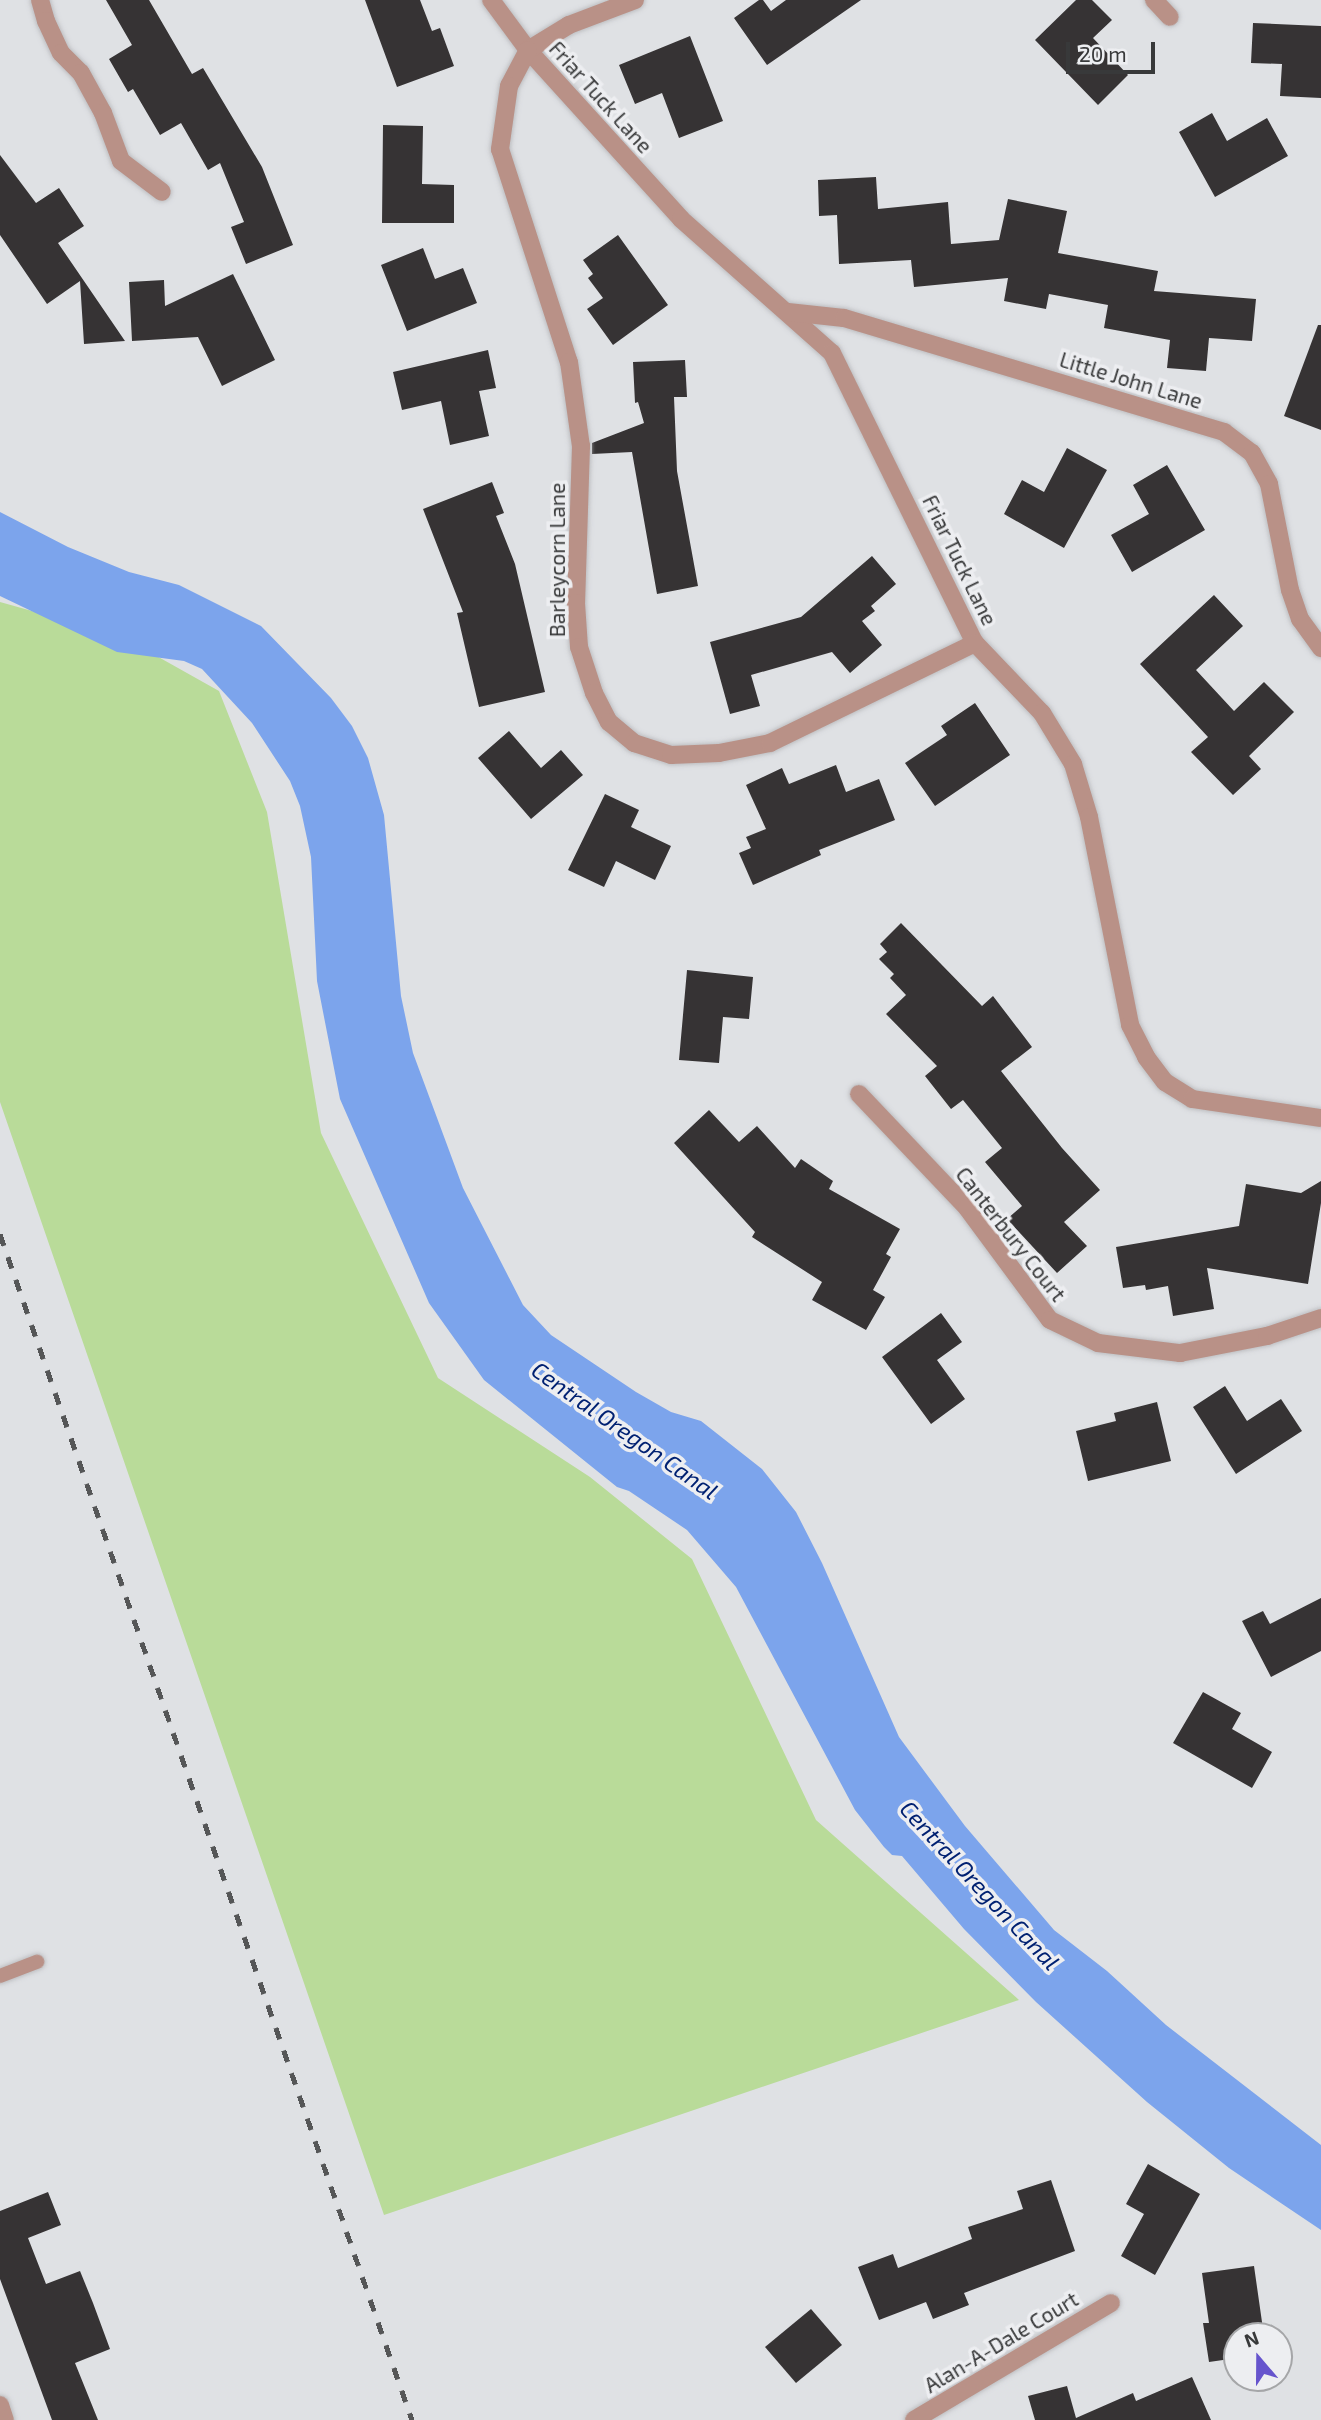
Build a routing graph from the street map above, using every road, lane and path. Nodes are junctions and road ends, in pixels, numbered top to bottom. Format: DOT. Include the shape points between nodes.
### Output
graph roads {
  1 [pos="40,0"];
  2 [pos="491,0"];
  3 [pos="635,0"];
  4 [pos="1154,0"];
  5 [pos="1170,17"];
  6 [pos="528,50"];
  7 [pos="162,192"];
  8 [pos="788,312"];
  9 [pos="975,643"];
  10 [pos="1321,648"];
  11 [pos="859,1094"];
  12 [pos="1321,1118"];
  13 [pos="1321,1318"];
  14 [pos="37,1962"];
  15 [pos="0,1976"];
  16 [pos="1111,2303"];
  17 [pos="0,2405"];
  18 [pos="5,2420"];
  19 [pos="914,2420"];
  1 -- 7 [label="street" via="61,53 81,72 103,113 121,161"];
  2 -- 6 [label="street, Friar Tuck Lane"];
  3 -- 6 [label="street" via="569,25"];
  4 -- 5 [label="street"];
  6 -- 8 [label="street, Friar Tuck Lane" via="681,219"];
  6 -- 9 [label="street, Barleycorn Lane" via="509,86 500,149 569,362 581,446 579,647 609,722 634,743 671,755 719,753 770,743"];
  8 -- 9 [label="street, Friar Tuck Lane" via="832,353"];
  8 -- 10 [label="street, Little John Lane" via="844,318 1224,432 1252,453 1269,484 1293,600 1300,619"];
  9 -- 12 [label="street, Friar Tuck Lane" via="1042,713 1073,764 1089,817 1130,1025 1146,1058 1165,1082 1192,1099"];
  11 -- 13 [label="street, Canterbury Court" via="967,1208 1050,1321 1098,1343 1180,1353 1267,1336"];
  14 -- 15 [label="lane"];
  16 -- 19 [label="street, Alan-A-Dale Court"];
  17 -- 18 [label="street"];
}
